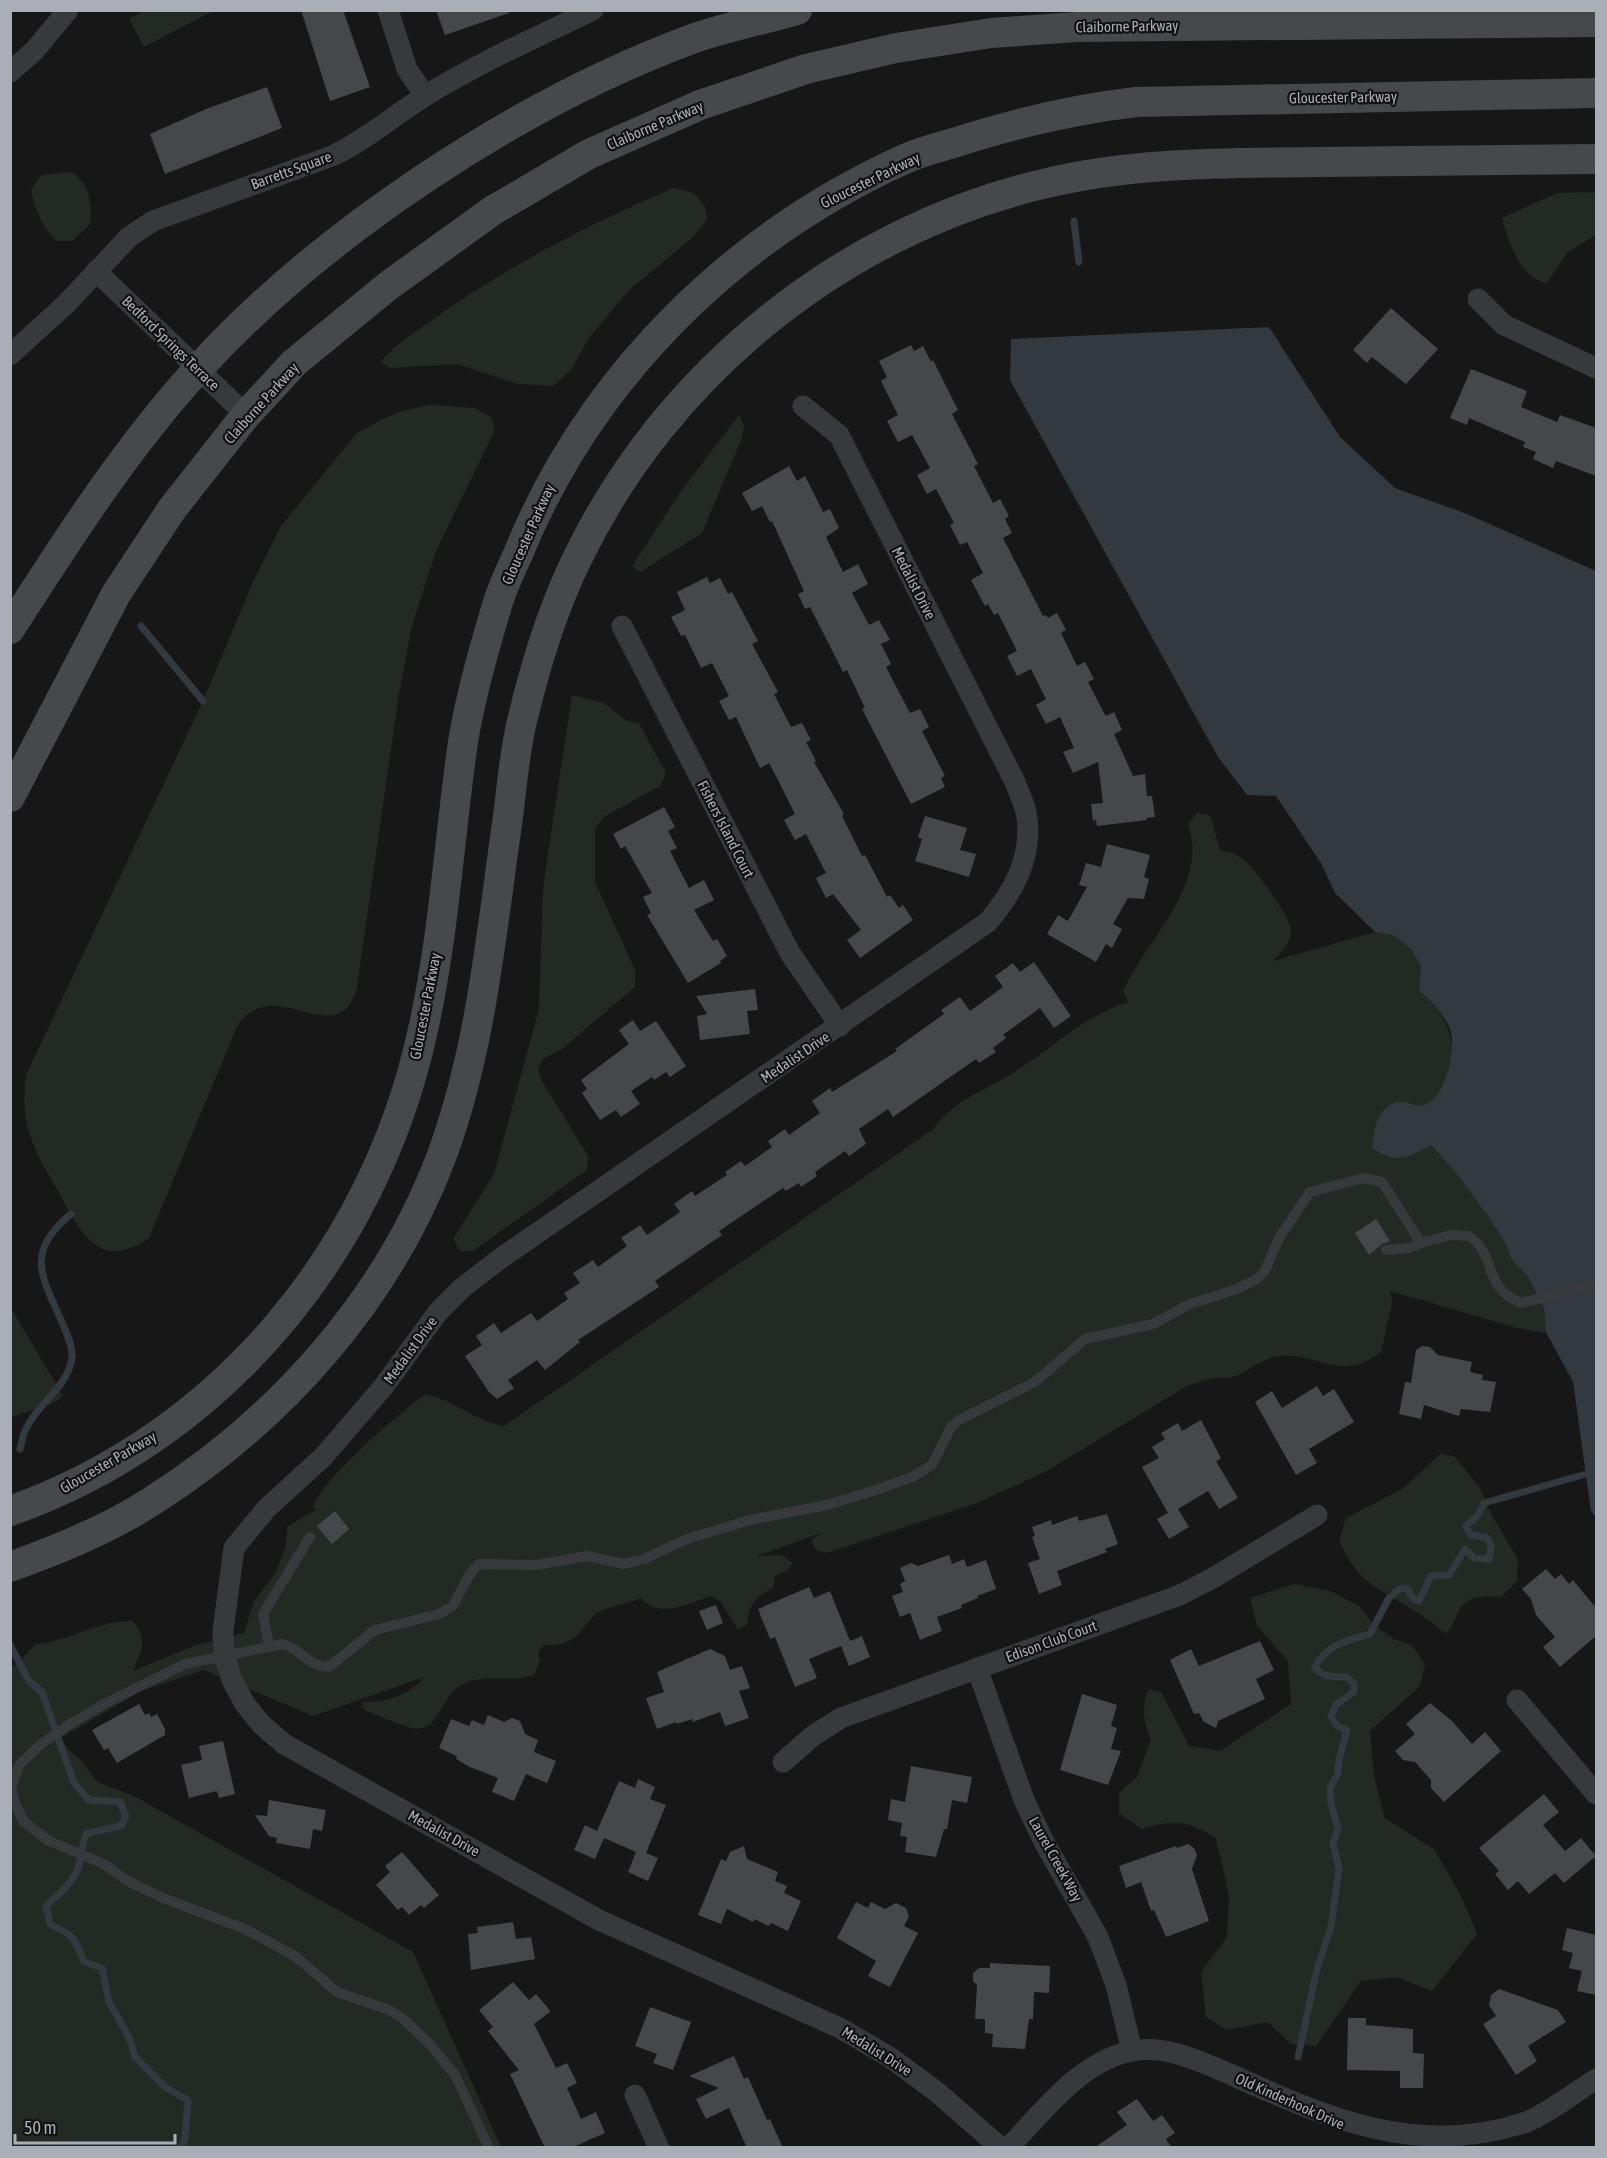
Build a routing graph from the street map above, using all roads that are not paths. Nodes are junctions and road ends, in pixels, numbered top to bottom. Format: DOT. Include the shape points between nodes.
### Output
graph roads {
  1 [pos="68,10"];
  2 [pos="388,10"];
  3 [pos="593,10"];
  4 [pos="797,10"];
  5 [pos="1077,19"];
  6 [pos="1044,20"];
  7 [pos="1596,22"];
  8 [pos="10,72"];
  9 [pos="1596,93"];
  10 [pos="425,96"];
  11 [pos="1596,159"];
  12 [pos="96,271"];
  13 [pos="1478,299"];
  14 [pos="10,355"];
  15 [pos="1596,368"];
  16 [pos="198,369"];
  17 [pos="803,406"];
  18 [pos="246,415"];
  19 [pos="622,626"];
  20 [pos="10,629"];
  21 [pos="10,797"];
  22 [pos="840,1026"];
  23 [pos="1420,1243"];
  24 [pos="1386,1250"];
  25 [pos="1596,1284"];
  26 [pos="10,1511"];
  27 [pos="1317,1515"];
  28 [pos="310,1537"];
  29 [pos="10,1567"];
  30 [pos="269,1645"];
  31 [pos="224,1655"];
  32 [pos="977,1668"];
  33 [pos="1517,1700"];
  34 [pos="783,1762"];
  35 [pos="1596,1794"];
  36 [pos="1132,2051"];
  37 [pos="1596,2079"];
  38 [pos="635,2095"];
  39 [pos="489,2148"];
  40 [pos="659,2148"];
  41 [pos="1001,2148"];
  42 [pos="1008,2148"];
  1 -- 8 [label="street" via="34,51"];
  2 -- 10 [label="street" via="407,69"];
  3 -- 10 [label="street, Barretts Square"];
  4 -- 16 [label="main road" via="693,39 565,94 422,180 297,274"];
  5 -- 6 [label="main road, Claiborne Parkway"];
  5 -- 7 [label="main road, Claiborne Parkway"];
  6 -- 18 [label="main road, Claiborne Parkway" via="806,69 700,105 589,154 492,211 388,286 294,363"];
  9 -- 26 [label="main road, Gloucester Parkway" via="1136,102 1073,109 910,157 818,205 742,257 697,297 644,351 586,423 539,502 497,605 464,736 422,1035 399,1118 355,1216 295,1307 221,1384 146,1444 81,1481"];
  10 -- 12 [label="street, Barretts Square" via="360,142 332,156 153,221 129,237"];
  11 -- 29 [label="main road" via="1137,168 1038,185 958,209 897,237 839,269 785,306 735,348 674,409 614,494 579,554 556,605 522,720 470,1059 442,1155 398,1247 337,1337 269,1411 232,1444 150,1503 66,1546"];
  12 -- 14 [label="street, Barretts Square"];
  12 -- 16 [label="street, Bedford Springs Terrace"];
  13 -- 15 [label="street" via="1504,325"];
  16 -- 18 [label="street, Bedford Springs Terrace"];
  16 -- 20 [label="main road" via="117,471"];
  17 -- 22 [label="street, Medalist Drive" via="839,435 992,735 1027,817 1026,851 1020,873 1008,898 988,922"];
  18 -- 21 [label="main road, Claiborne Parkway" via="172,508 116,594"];
  19 -- 22 [label="street, Fishers Island Court" via="790,953"];
  22 -- 31 [label="street, Medalist Drive" via="501,1258 438,1312 384,1386 323,1457 266,1509 234,1548 223,1632"];
  23 -- 24 [label="lane"];
  23 -- 25 [label="lane" via="1451,1235 1469,1236 1482,1251 1502,1293 1521,1303"];
  23 -- 30 [label="lane" via="1382,1182 1364,1178 1319,1188 1305,1197 1257,1279 1190,1304 1153,1324 1085,1339 1035,1382 959,1420 951,1427 932,1465 912,1476 827,1505 767,1515 687,1539 645,1559 624,1564 587,1556 537,1565 479,1564 453,1606 438,1614 375,1630 330,1666 314,1664 292,1646"];
  27 -- 32 [label="street, Edison Club Court" via="1180,1595"];
  28 -- 30 [label="lane" via="263,1614"];
  30 -- 31 [label="lane"];
  31 -- 39 [label="lane" via="185,1664 104,1704 40,1745 19,1765 11,1789 23,1821 35,1832 104,1864 126,1880 252,1933 295,1956 337,1992 402,2018 455,2075"];
  31 -- 41 [label="street, Medalist Drive" via="245,1704 284,1744 599,1920 840,2028 891,2058 937,2092"];
  32 -- 34 [label="street, Edison Club Court" via="841,1718"];
  32 -- 36 [label="street, Laurel Creek Way" via="1024,1800 1098,1937 1116,1985"];
  33 -- 35 [label="street"];
  36 -- 37 [label="street, Old Kinderhook Drive" via="1151,2049 1186,2056 1338,2123 1382,2137 1418,2142 1462,2139 1527,2122"];
  36 -- 42 [label="street, Old Kinderhook Drive" via="1112,2057 1071,2084"];
  38 -- 40 [label="street"];
}
